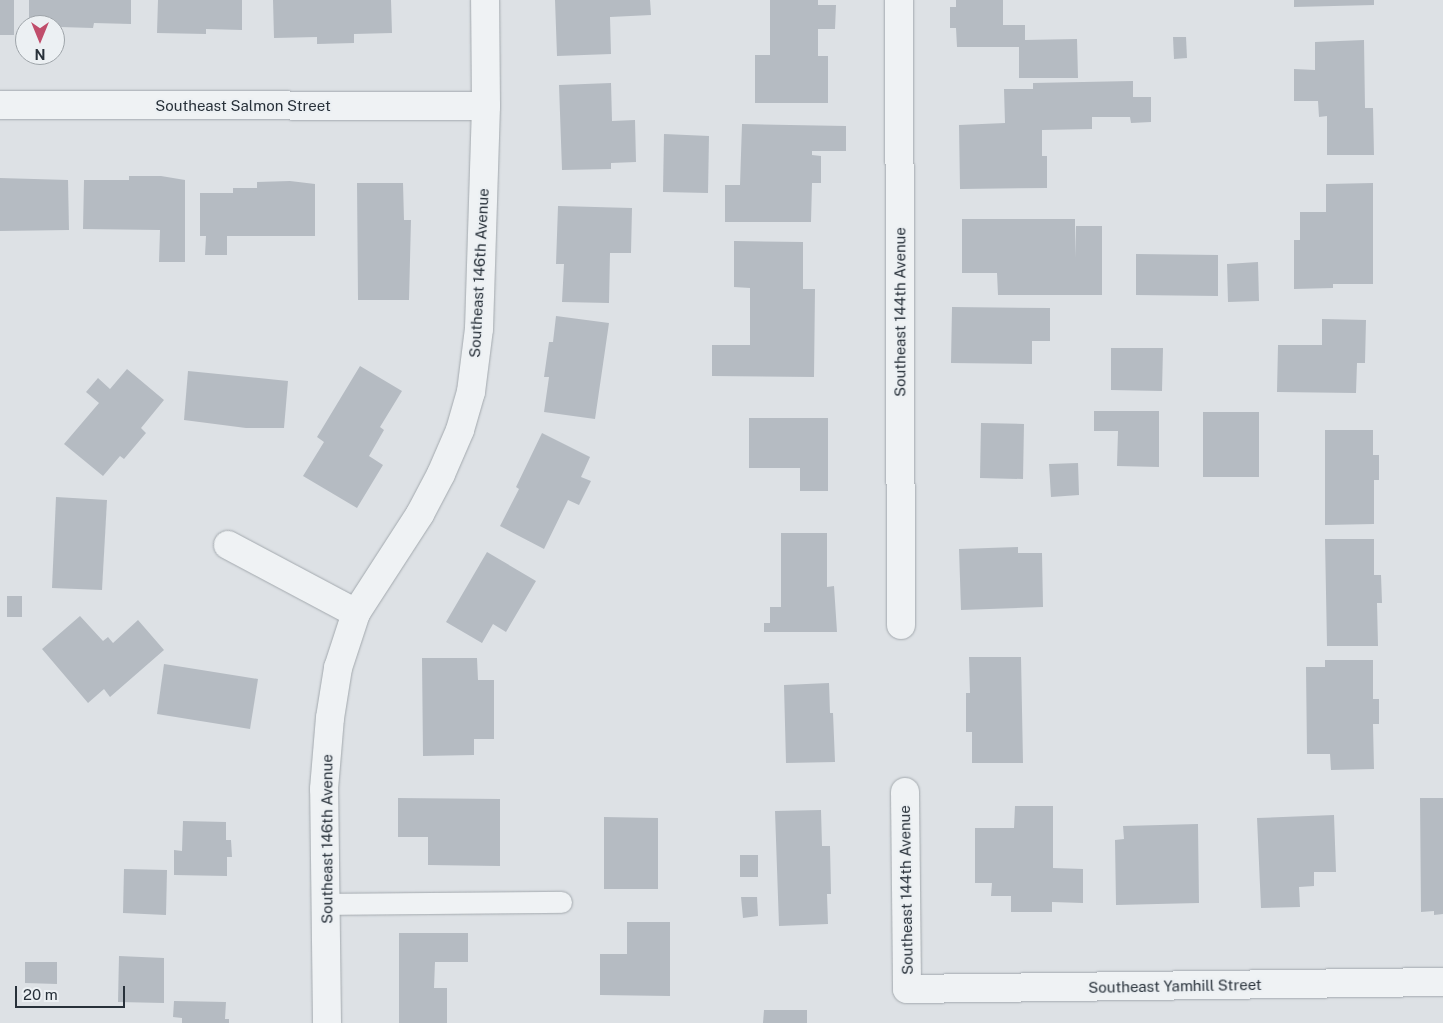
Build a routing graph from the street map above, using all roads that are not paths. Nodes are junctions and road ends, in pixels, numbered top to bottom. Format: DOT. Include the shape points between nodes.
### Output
graph roads {
  1 [pos="485,0"];
  2 [pos="899,0"];
  3 [pos="0,105"];
  4 [pos="486,106"];
  5 [pos="228,545"];
  6 [pos="356,613"];
  7 [pos="901,625"];
  8 [pos="905,792"];
  9 [pos="561,902"];
  10 [pos="326,904"];
  11 [pos="1443,982"];
  12 [pos="907,989"];
  13 [pos="326,1023"];
  1 -- 4 [label="street, Southeast 146th Avenue"];
  2 -- 7 [label="street, Southeast 144th Avenue"];
  3 -- 4 [label="street, Southeast Salmon Street"];
  4 -- 6 [label="street, Southeast 146th Avenue" via="479,329 472,392 442,474"];
  5 -- 6 [label="street"];
  6 -- 10 [label="street, Southeast 146th Avenue" via="338,668 330,718 324,789"];
  8 -- 12 [label="street, Southeast 144th Avenue"];
  9 -- 10 [label="lane"];
  10 -- 13 [label="street, Southeast 146th Avenue"];
  11 -- 12 [label="street, Southeast Yamhill Street"];
}
